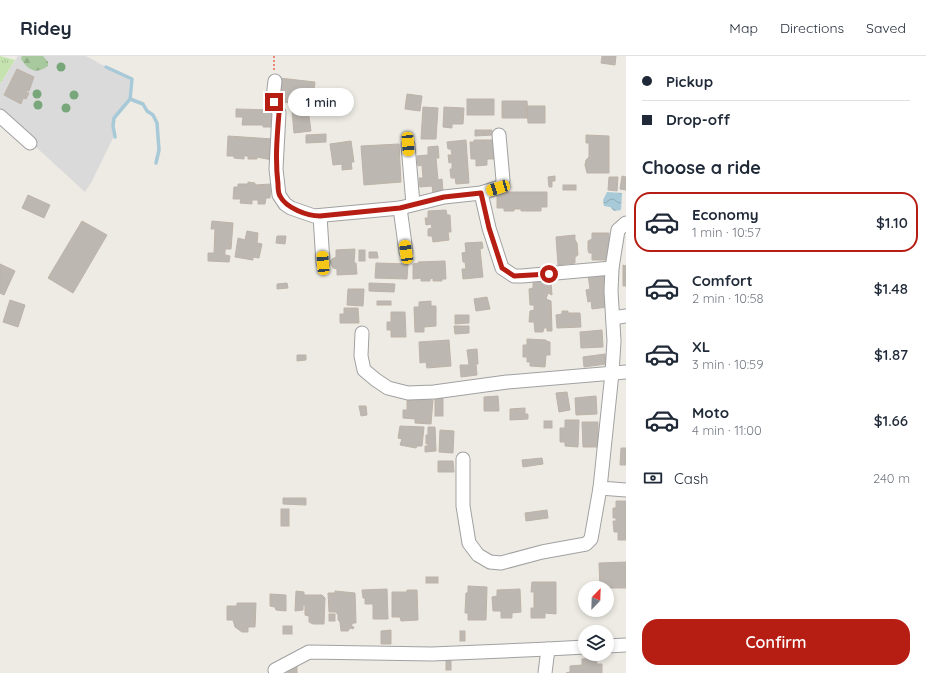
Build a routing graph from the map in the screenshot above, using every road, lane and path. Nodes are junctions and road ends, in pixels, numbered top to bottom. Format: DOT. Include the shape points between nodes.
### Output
graph roads {
  1 [pos="274,81"];
  2 [pos="0,116"];
  3 [pos="499,135"];
  4 [pos="30,143"];
  5 [pos="408,144"];
  6 [pos="481,193"];
  7 [pos="413,204"];
  8 [pos="400,208"];
  9 [pos="320,216"];
  10 [pos="626,223"];
  11 [pos="406,252"];
  12 [pos="323,263"];
  13 [pos="612,268"];
  14 [pos="626,316"];
  15 [pos="613,318"];
  16 [pos="362,333"];
  17 [pos="626,372"];
  18 [pos="612,373"];
  19 [pos="463,459"];
  20 [pos="600,488"];
  21 [pos="626,490"];
  22 [pos="626,645"];
  23 [pos="614,646"];
  24 [pos="578,647"];
  25 [pos="548,649"];
  26 [pos="275,670"];
  27 [pos="545,673"];
  1 -- 9 [label="street" via="273,98 279,113 276,168 279,195 291,208"];
  2 -- 4 [label="street"];
  3 -- 6 [label="street" via="502,184"];
  5 -- 7 [label="street"];
  6 -- 7 [label="street"];
  6 -- 13 [label="street" via="502,268 514,276"];
  7 -- 8 [label="street"];
  8 -- 9 [label="street"];
  8 -- 11 [label="street"];
  9 -- 12 [label="street"];
  10 -- 13 [label="street" via="618,230"];
  13 -- 15 [label="street"];
  14 -- 15 [label="street"];
  15 -- 18 [label="street"];
  16 -- 18 [label="street" via="361,356 364,370 388,388 408,393"];
  17 -- 18 [label="street"];
  18 -- 20 [label="street"];
  19 -- 20 [label="street" via="463,506 469,543 478,555 490,562 501,563 586,544 591,539"];
  20 -- 21 [label="street"];
  22 -- 23 [label="street"];
  24 -- 25 [label="street"];
  25 -- 26 [label="street" via="432,654 309,652"];
  25 -- 27 [label="street"];
}
